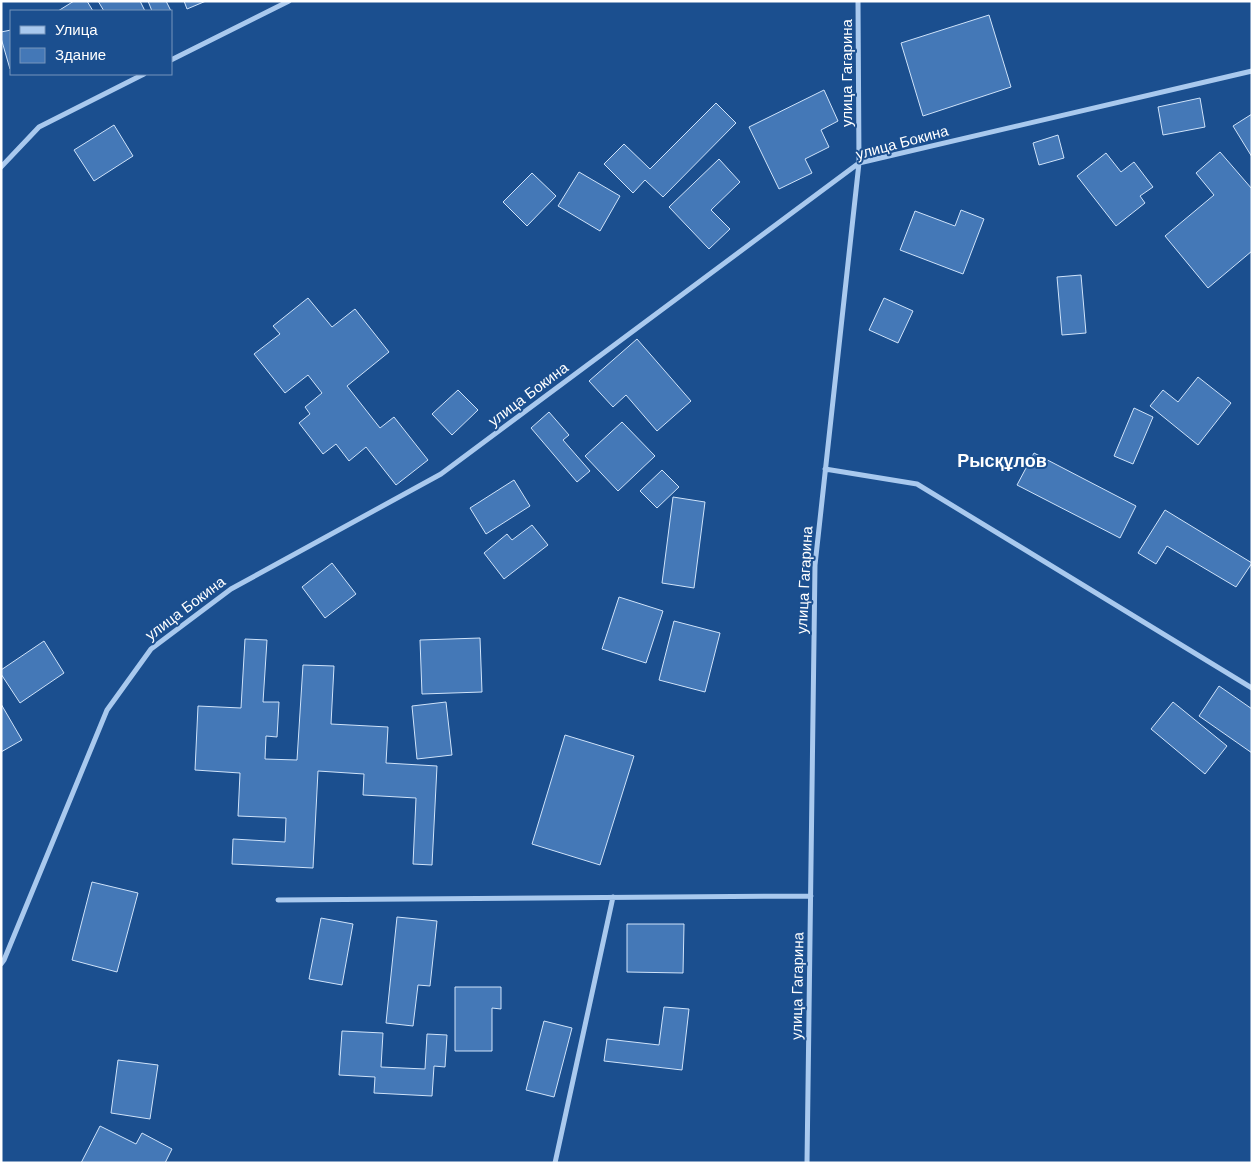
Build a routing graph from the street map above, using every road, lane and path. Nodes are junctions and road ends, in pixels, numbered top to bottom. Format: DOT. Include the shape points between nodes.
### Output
graph roads {
  1 [pos="289,1"];
  2 [pos="858,1"];
  3 [pos="172,60"];
  4 [pos="1252,70"];
  5 [pos="142,75"];
  6 [pos="859,163"];
  7 [pos="1,167"];
  8 [pos="826,469"];
  9 [pos="1252,688"];
  10 [pos="811,896"];
  11 [pos="613,897"];
  12 [pos="278,900"];
  13 [pos="1,964"];
  14 [pos="555,1163"];
  15 [pos="807,1163"];
  1 -- 3 [label="street"];
  2 -- 6 [label="street, улица Гагарина"];
  4 -- 6 [label="street, улица Бокина"];
  5 -- 7 [label="street" via="39,127"];
  6 -- 8 [label="street, улица Гагарина"];
  6 -- 13 [label="street, улица Бокина" via="441,474 231,588 151,648 106,710"];
  8 -- 9 [label="street" via="917,484"];
  8 -- 10 [label="street, улица Гагарина" via="815,565"];
  10 -- 11 [label="street"];
  10 -- 15 [label="street, улица Гагарина"];
  11 -- 12 [label="street"];
  11 -- 14 [label="street"];
}
